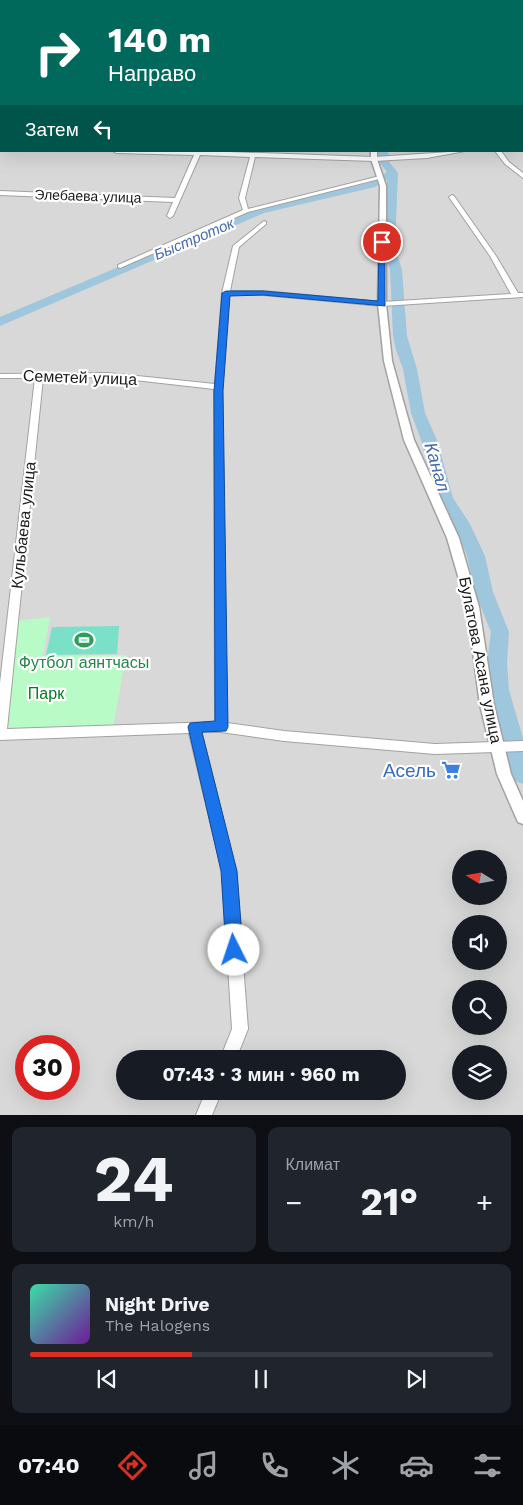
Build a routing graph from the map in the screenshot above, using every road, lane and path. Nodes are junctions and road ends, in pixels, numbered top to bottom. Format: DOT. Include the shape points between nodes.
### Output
graph roads {
  1 [pos="199,152"];
  2 [pos="455,152"];
  3 [pos="499,152"];
  4 [pos="284,154"];
  5 [pos="253,155"];
  6 [pos="374,155"];
  7 [pos="523,176"];
  8 [pos="380,178"];
  9 [pos="0,193"];
  10 [pos="452,197"];
  11 [pos="177,200"];
  12 [pos="246,211"];
  13 [pos="170,216"];
  14 [pos="264,223"];
  15 [pos="120,266"];
  16 [pos="226,293"];
  17 [pos="519,295"];
  18 [pos="382,304"];
  19 [pos="0,376"];
  20 [pos="39,376"];
  21 [pos="219,387"];
  22 [pos="194,727"];
  23 [pos="221,727"];
  24 [pos="0,734"];
  25 [pos="523,746"];
  26 [pos="498,747"];
  27 [pos="523,818"];
  28 [pos="232,1050"];
  29 [pos="210,1100"];
  30 [pos="204,1115"];
  1 -- 5 [label="street"];
  1 -- 11 [label="street"];
  2 -- 6 [label="street" via="427,156"];
  3 -- 7 [label="street"];
  4 -- 5 [label="street"];
  4 -- 6 [label="street"];
  5 -- 12 [label="street" via="242,198"];
  6 -- 8 [label="street, Булатова Асана улица"];
  8 -- 12 [label="street"];
  8 -- 18 [label="street, Булатова Асана улица" via="383,186"];
  9 -- 11 [label="street, Элебаева улица"];
  10 -- 17 [label="street"];
  11 -- 13 [label="street"];
  12 -- 15 [label="street"];
  14 -- 16 [label="street" via="236,246"];
  16 -- 18 [label="street" via="263,293"];
  16 -- 21 [label="street"];
  17 -- 18 [label="street"];
  18 -- 26 [label="street, Булатова Асана улица" via="388,361 409,440 453,538 473,607 487,705"];
  19 -- 20 [label="street, Семетей улица"];
  20 -- 21 [label="street, Семетей улица" via="108,375"];
  20 -- 24 [label="street, Кульбаева улица"];
  21 -- 23 [label="street"];
  22 -- 23 [label="street"];
  22 -- 24 [label="street"];
  22 -- 28 [label="street" via="229,871 240,1029"];
  23 -- 26 [label="street" via="426,749"];
  25 -- 26 [label="street"];
  26 -- 27 [label="street, Булатова Асана улица" via="504,774"];
  29 -- 30 [label="street"];
}
